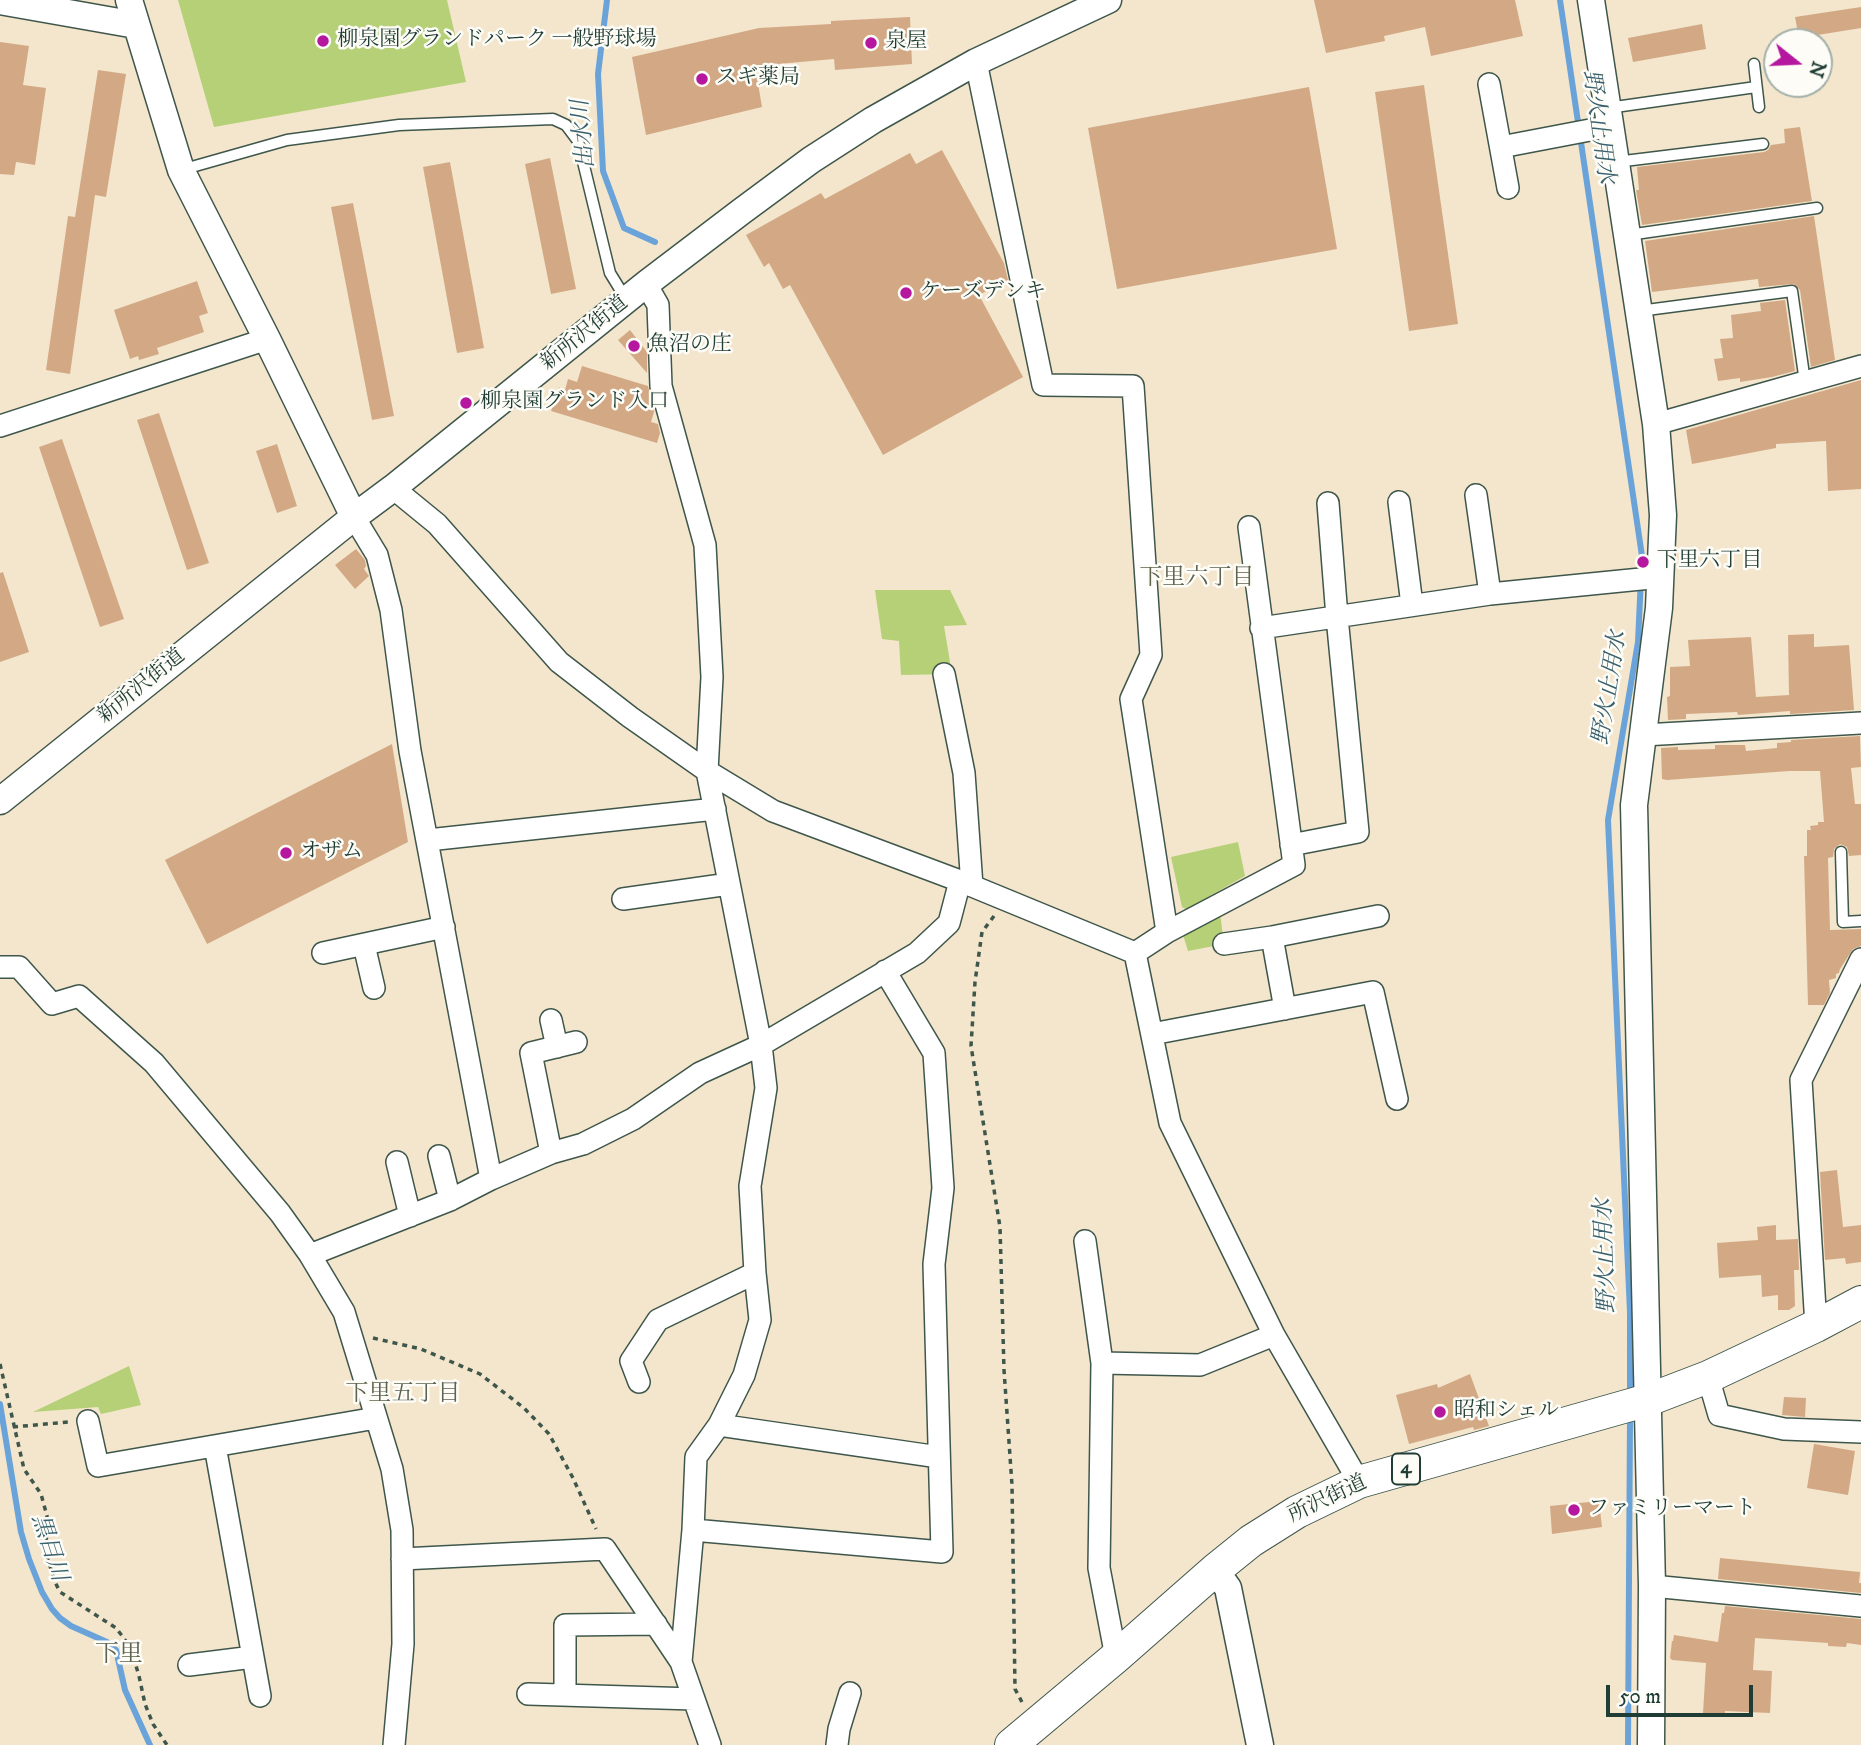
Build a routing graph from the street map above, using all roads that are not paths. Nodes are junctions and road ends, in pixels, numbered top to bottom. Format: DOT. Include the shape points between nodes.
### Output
graph roads {
  1 [pos="1108,0"];
  2 [pos="1591,0"];
  3 [pos="0,1"];
  4 [pos="132,12"];
  5 [pos="976,62"];
  6 [pos="1754,64"];
  7 [pos="1489,84"];
  8 [pos="1756,87"];
  9 [pos="1759,107"];
  10 [pos="1604,121"];
  11 [pos="1763,144"];
  12 [pos="1501,148"];
  13 [pos="1616,162"];
  14 [pos="181,170"];
  15 [pos="1508,188"];
  16 [pos="1817,208"];
  17 [pos="1628,235"];
  18 [pos="637,292"];
  19 [pos="1639,311"];
  20 [pos="267,339"];
  21 [pos="1861,366"];
  22 [pos="1805,382"];
  23 [pos="1656,424"];
  24 [pos="0,426"];
  25 [pos="393,488"];
  26 [pos="1476,495"];
  27 [pos="1399,502"];
  28 [pos="1328,503"];
  29 [pos="354,517"];
  30 [pos="1249,527"];
  31 [pos="1655,578"];
  32 [pos="1490,594"];
  33 [pos="1412,606"];
  34 [pos="1337,617"];
  35 [pos="1261,628"];
  36 [pos="944,674"];
  37 [pos="1861,723"];
  38 [pos="1643,734"];
  39 [pos="708,771"];
  40 [pos="0,801"];
  41 [pos="715,809"];
  42 [pos="428,840"];
  43 [pos="1291,845"];
  44 [pos="1841,852"];
  45 [pos="729,884"];
  46 [pos="966,884"];
  47 [pos="624,900"];
  48 [pos="1378,916"];
  49 [pos="1861,921"];
  50 [pos="444,927"];
  51 [pos="1167,932"];
  52 [pos="1272,937"];
  53 [pos="1224,944"];
  54 [pos="364,945"];
  55 [pos="323,953"];
  56 [pos="1135,953"];
  57 [pos="1861,959"];
  58 [pos="0,967"];
  59 [pos="885,971"];
  60 [pos="374,988"];
  61 [pos="1285,1009"];
  62 [pos="551,1020"];
  63 [pos="1152,1034"];
  64 [pos="761,1045"];
  65 [pos="1397,1099"];
  66 [pos="551,1153"];
  67 [pos="439,1156"];
  68 [pos="397,1162"];
  69 [pos="491,1179"];
  70 [pos="450,1200"];
  71 [pos="411,1216"];
  72 [pos="1085,1241"];
  73 [pos="310,1255"];
  74 [pos="755,1272"];
  75 [pos="1861,1302"];
  76 [pos="1816,1326"];
  77 [pos="1274,1335"];
  78 [pos="1102,1363"];
  79 [pos="1708,1377"];
  80 [pos="639,1382"];
  81 [pos="1648,1400"];
  82 [pos="376,1418"];
  83 [pos="88,1421"];
  84 [pos="719,1425"];
  85 [pos="1861,1432"];
  86 [pos="215,1446"];
  87 [pos="939,1457"];
  88 [pos="1359,1482"];
  89 [pos="692,1530"];
  90 [pos="402,1559"];
  91 [pos="1215,1570"];
  92 [pos="1652,1586"];
  93 [pos="1861,1606"];
  94 [pos="656,1624"];
  95 [pos="253,1657"];
  96 [pos="1116,1657"];
  97 [pos="681,1662"];
  98 [pos="189,1665"];
  99 [pos="850,1693"];
  100 [pos="527,1694"];
  101 [pos="565,1695"];
  102 [pos="260,1696"];
  103 [pos="694,1699"];
  104 [pos="394,1745"];
  105 [pos="710,1745"];
  106 [pos="837,1745"];
  107 [pos="1011,1745"];
  108 [pos="1260,1745"];
  109 [pos="1651,1745"];
  1 -- 5 [label="street, 新所沢街道"];
  2 -- 10 [label="street"];
  3 -- 4 [label="street"];
  4 -- 14 [label="street"];
  5 -- 18 [label="street, 新所沢街道" via="811,160"];
  5 -- 51 [label="street" via="1043,385 1133,386 1151,655 1131,699"];
  6 -- 8 [label="lane"];
  7 -- 12 [label="street"];
  8 -- 9 [label="lane"];
  8 -- 10 [label="lane"];
  10 -- 12 [label="street"];
  10 -- 13 [label="street"];
  11 -- 13 [label="lane"];
  12 -- 15 [label="street"];
  13 -- 17 [label="street"];
  14 -- 18 [label="lane" via="287,139 399,125 553,119 566,125 578,141 610,273"];
  14 -- 20 [label="street"];
  16 -- 17 [label="lane"];
  17 -- 19 [label="street"];
  18 -- 25 [label="street, 新所沢街道"];
  18 -- 39 [label="street" via="657,305 661,386 705,545 712,677"];
  19 -- 22 [label="lane" via="1792,291"];
  19 -- 23 [label="street"];
  20 -- 24 [label="street"];
  20 -- 29 [label="street"];
  21 -- 22 [label="street"];
  22 -- 23 [label="street"];
  23 -- 31 [label="street" via="1663,514"];
  25 -- 29 [label="street, 新所沢街道"];
  25 -- 39 [label="street" via="436,524 559,662"];
  26 -- 32 [label="street"];
  27 -- 33 [label="street"];
  28 -- 34 [label="street"];
  29 -- 40 [label="street, 新所沢街道"];
  29 -- 42 [label="street" via="377,555 391,610 410,751"];
  30 -- 35 [label="street"];
  31 -- 32 [label="street"];
  31 -- 38 [label="street" via="1659,608"];
  32 -- 33 [label="street"];
  33 -- 34 [label="street"];
  34 -- 35 [label="street"];
  34 -- 43 [label="street" via="1358,832"];
  35 -- 43 [label="street"];
  36 -- 46 [label="street" via="964,773"];
  37 -- 38 [label="street"];
  38 -- 81 [label="street" via="1634,805"];
  39 -- 41 [label="street"];
  39 -- 46 [label="street" via="773,811"];
  41 -- 42 [label="street"];
  41 -- 45 [label="street"];
  42 -- 50 [label="street"];
  43 -- 51 [label="street" via="1294,865"];
  44 -- 49 [label="lane" via="1843,922"];
  45 -- 47 [label="street"];
  45 -- 64 [label="street"];
  46 -- 56 [label="street"];
  46 -- 59 [label="street" via="949,923 917,953"];
  48 -- 52 [label="street"];
  50 -- 54 [label="street"];
  50 -- 69 [label="street"];
  51 -- 56 [label="street"];
  52 -- 53 [label="street"];
  52 -- 61 [label="street"];
  54 -- 55 [label="street"];
  54 -- 60 [label="street"];
  56 -- 63 [label="street"];
  57 -- 76 [label="street" via="1801,1080"];
  58 -- 73 [label="street" via="19,967 52,1004 79,996 154,1063"];
  59 -- 64 [label="street"];
  59 -- 87 [label="street" via="934,1053 943,1188 934,1264"];
  61 -- 63 [label="street"];
  61 -- 65 [label="street" via="1373,992"];
  62 -- 66 [label="street" via="566,1044 531,1053"];
  63 -- 77 [label="street" via="1170,1123"];
  64 -- 66 [label="street" via="700,1073 633,1119 583,1144"];
  64 -- 74 [label="street" via="766,1088 750,1186"];
  66 -- 69 [label="street"];
  67 -- 70 [label="street"];
  68 -- 71 [label="street"];
  69 -- 70 [label="street"];
  70 -- 71 [label="street"];
  71 -- 73 [label="street"];
  72 -- 78 [label="street"];
  73 -- 82 [label="street" via="344,1312"];
  74 -- 80 [label="street" via="658,1320 631,1361"];
  74 -- 84 [label="street" via="760,1320 744,1375"];
  75 -- 76 [label="main road, 所沢街道 / 4"];
  76 -- 79 [label="main road, 所沢街道 / 4"];
  77 -- 78 [label="street" via="1200,1365"];
  77 -- 88 [label="street"];
  78 -- 96 [label="street" via="1100,1568"];
  79 -- 81 [label="main road, 所沢街道 / 4"];
  79 -- 85 [label="street" via="1718,1415 1784,1429"];
  81 -- 88 [label="main road, 所沢街道 / 4"];
  81 -- 92 [label="street"];
  82 -- 86 [label="street"];
  82 -- 90 [label="street" via="393,1469"];
  83 -- 86 [label="street" via="98,1466"];
  84 -- 87 [label="street"];
  84 -- 89 [label="street" via="696,1457"];
  86 -- 95 [label="street"];
  87 -- 89 [label="street" via="942,1552"];
  88 -- 91 [label="main road, 所沢街道 / 4" via="1297,1512"];
  89 -- 97 [label="street"];
  90 -- 94 [label="street" via="605,1549"];
  90 -- 104 [label="street" via="403,1644"];
  91 -- 96 [label="main road, 所沢街道 / 4"];
  91 -- 108 [label="street" via="1228,1588"];
  92 -- 93 [label="street"];
  92 -- 109 [label="street"];
  94 -- 97 [label="street"];
  94 -- 101 [label="street" via="565,1625"];
  95 -- 98 [label="street"];
  95 -- 102 [label="street"];
  96 -- 107 [label="main road, 所沢街道 / 4"];
  97 -- 103 [label="street"];
  99 -- 106 [label="street"];
  100 -- 101 [label="street"];
  101 -- 103 [label="street"];
  103 -- 105 [label="street"];
}
